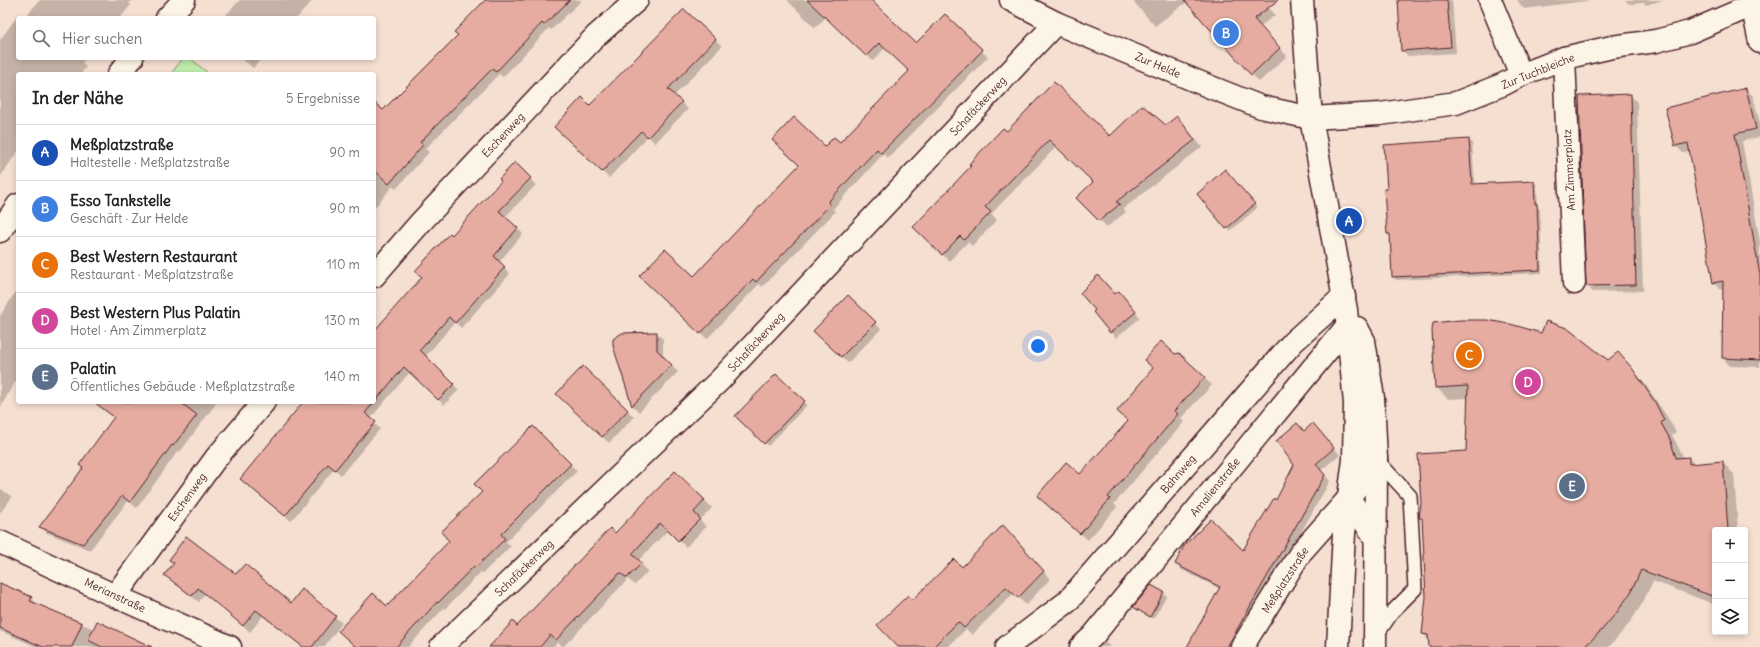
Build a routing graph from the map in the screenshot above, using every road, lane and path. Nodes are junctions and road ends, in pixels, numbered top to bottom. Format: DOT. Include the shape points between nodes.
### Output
graph roads {
  1 [pos="184,0"];
  2 [pos="637,0"];
  3 [pos="1011,0"];
  4 [pos="1302,0"];
  5 [pos="1490,0"];
  6 [pos="1746,4"];
  7 [pos="169,16"];
  8 [pos="1056,23"];
  9 [pos="1760,42"];
  10 [pos="1564,58"];
  11 [pos="130,60"];
  12 [pos="121,72"];
  13 [pos="1521,75"];
  14 [pos="1311,118"];
  15 [pos="16,209"];
  16 [pos="0,231"];
  17 [pos="376,274"];
  18 [pos="1574,283"];
  19 [pos="1346,310"];
  20 [pos="262,404"];
  21 [pos="1376,459"];
  22 [pos="1348,498"];
  23 [pos="1376,538"];
  24 [pos="0,542"];
  25 [pos="115,596"];
  26 [pos="1375,642"];
  27 [pos="230,647"];
  28 [pos="442,647"];
  29 [pos="1007,647"];
  30 [pos="1081,647"];
  31 [pos="1242,647"];
  32 [pos="1338,647"];
  1 -- 7 [label="street"];
  2 -- 17 [label="street, Eschenweg" via="596,36 421,222"];
  3 -- 8 [label="street, Zur Helde"];
  4 -- 14 [label="street, Meßplatzstraße"];
  5 -- 13 [label="street"];
  6 -- 9 [label="street"];
  6 -- 10 [label="street, Zur Tuchbleiche" via="1690,32"];
  8 -- 14 [label="street, Zur Helde" via="1260,107"];
  8 -- 28 [label="street, Schafäckerweg" via="720,380"];
  10 -- 13 [label="street, Zur Tuchbleiche"];
  10 -- 18 [label="street, Am Zimmerplatz"];
  11 -- 12 [label="street"];
  13 -- 14 [label="street, Zur Tuchbleiche" via="1456,103 1380,114"];
  14 -- 19 [label="street, Meßplatzstraße"];
  15 -- 16 [label="street"];
  19 -- 21 [label="street, Meßplatzstraße" via="1364,342 1373,398"];
  19 -- 22 [label="street, Meßplatzstraße" via="1355,403 1354,460"];
  19 -- 29 [label="street, Bahnweg" via="1293,342 1067,602"];
  19 -- 30 [label="street, Amalienstraße" via="1093,636"];
  20 -- 25 [label="street, Eschenweg" via="216,458"];
  21 -- 22 [label="street, Meßplatzstraße"];
  21 -- 23 [label="street, Meßplatzstraße"];
  21 -- 26 [label="lane" via="1410,496 1415,589 1393,611"];
  22 -- 23 [label="street"];
  22 -- 31 [label="street, Meßplatzstraße" via="1301,552"];
  22 -- 32 [label="street, Meßplatzstraße"];
  23 -- 26 [label="street, Meßplatzstraße"];
  24 -- 25 [label="street, Merianstraße"];
  25 -- 27 [label="street, Merianstraße"];
}
